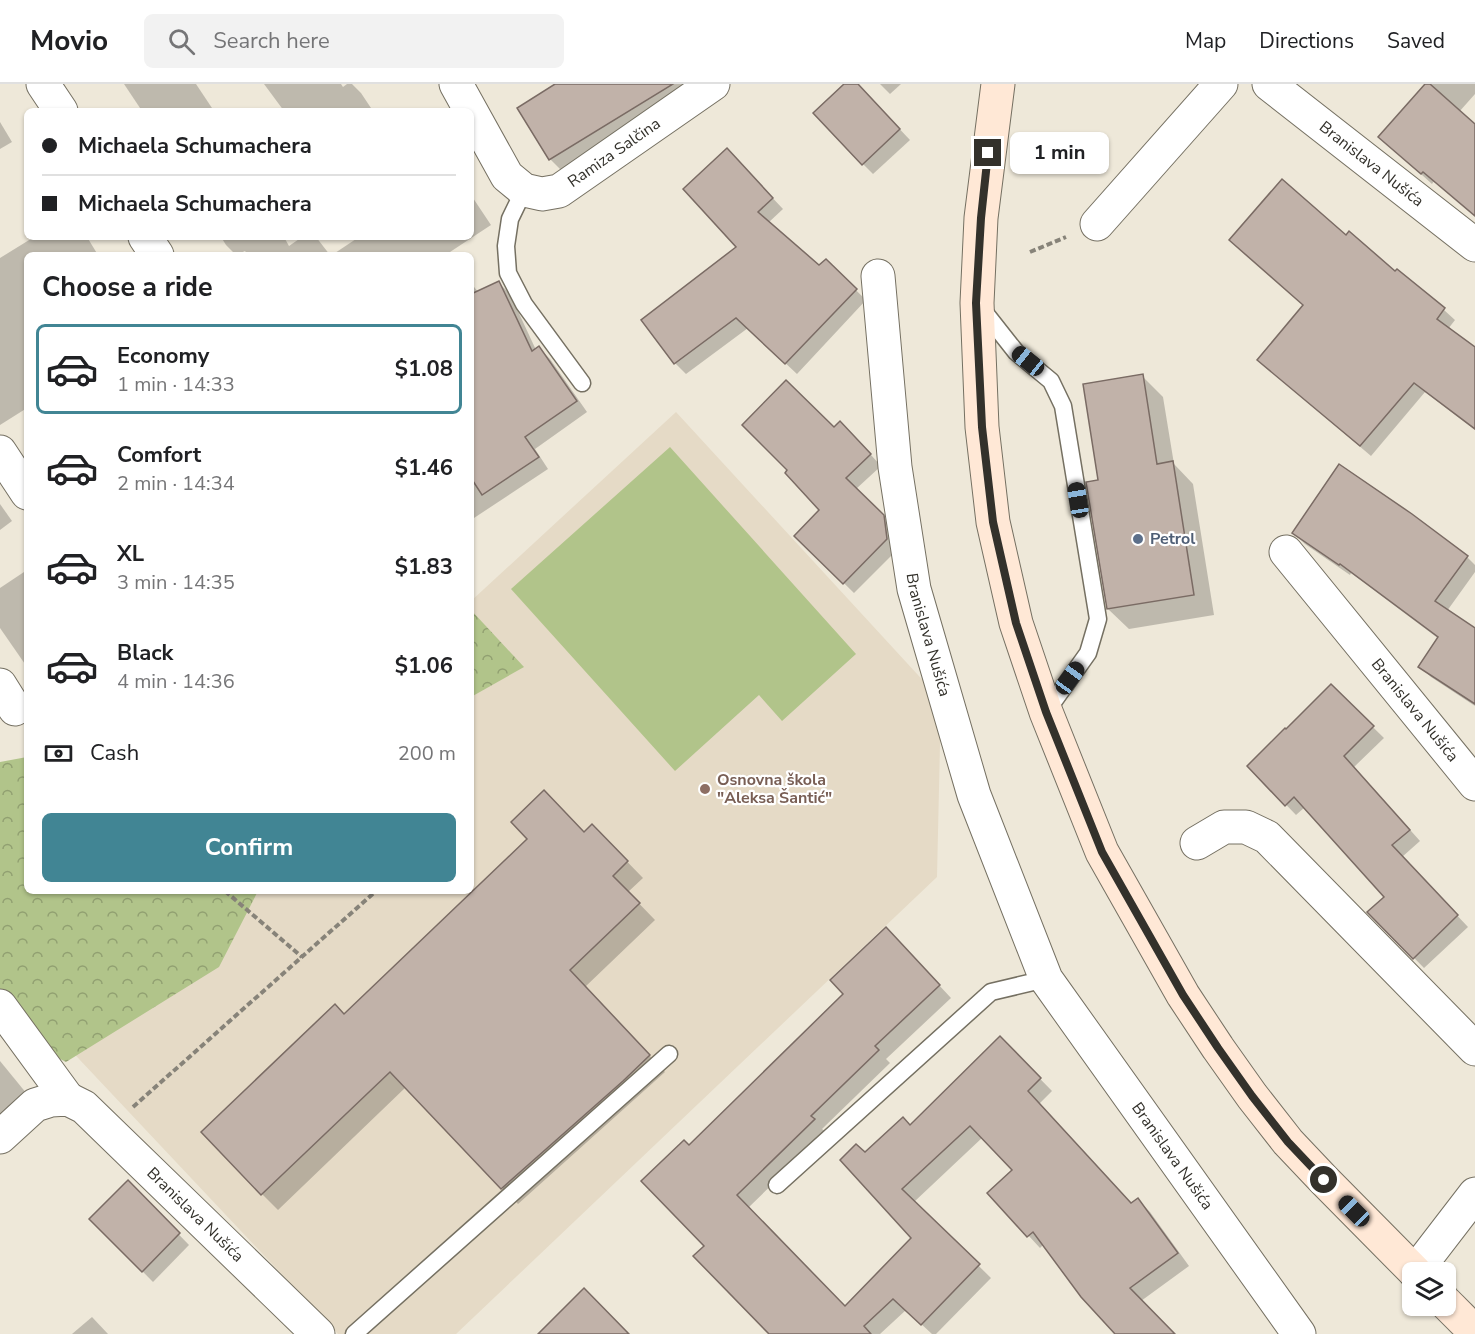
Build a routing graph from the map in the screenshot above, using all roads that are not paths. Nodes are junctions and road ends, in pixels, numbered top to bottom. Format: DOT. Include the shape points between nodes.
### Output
graph roads {
  1 [pos="43,84"];
  2 [pos="456,84"];
  3 [pos="713,84"];
  4 [pos="998,84"];
  5 [pos="1221,84"];
  6 [pos="1269,84"];
  7 [pos="59,108"];
  8 [pos="469,108"];
  9 [pos="474,116"];
  10 [pos="524,190"];
  11 [pos="1097,224"];
  12 [pos="1475,245"];
  13 [pos="878,276"];
  14 [pos="976,303"];
  15 [pos="582,383"];
  16 [pos="0,452"];
  17 [pos="24,488"];
  18 [pos="1286,552"];
  19 [pos="1046,712"];
  20 [pos="1475,784"];
  21 [pos="1197,843"];
  22 [pos="1046,979"];
  23 [pos="0,1006"];
  24 [pos="1475,1049"];
  25 [pos="669,1054"];
  26 [pos="68,1099"];
  27 [pos="0,1137"];
  28 [pos="777,1185"];
  29 [pos="1475,1194"];
  30 [pos="1405,1262"];
  31 [pos="1423,1262"];
  32 [pos="1456,1313"];
  33 [pos="1475,1332"];
  34 [pos="318,1334"];
  35 [pos="354,1334"];
  36 [pos="1299,1334"];
  1 -- 7 [label="street"];
  2 -- 8 [label="street"];
  3 -- 10 [label="street, Ramiza Salčina" via="559,191 542,194"];
  4 -- 14 [label="main road" via="981,218"];
  5 -- 11 [label="street"];
  6 -- 12 [label="street, Branislava Nušića"];
  9 -- 10 [label="street" via="507,176"];
  10 -- 15 [label="lane" via="510,219 508,273 524,304"];
  13 -- 22 [label="street, Branislava Nušića" via="895,467 914,589 974,795"];
  14 -- 19 [label="main road" via="982,427 993,522 1016,623"];
  14 -- 19 [label="lane" via="1016,352 1052,381 1063,406 1098,618 1088,653"];
  16 -- 17 [label="street"];
  18 -- 20 [label="street, Branislava Nušića"];
  19 -- 30 [label="main road" via="1102,852 1183,995 1288,1142"];
  21 -- 24 [label="street" via="1224,827 1246,827 1267,837"];
  22 -- 28 [label="lane" via="992,992"];
  22 -- 36 [label="street, Branislava Nušića"];
  23 -- 26 [label="street"];
  25 -- 35 [label="lane"];
  26 -- 27 [label="street" via="35,1105"];
  26 -- 34 [label="street, Branislava Nušića" via="84,1107 108,1129"];
  29 -- 31 [label="street"];
  32 -- 33 [label="main road"];
}
